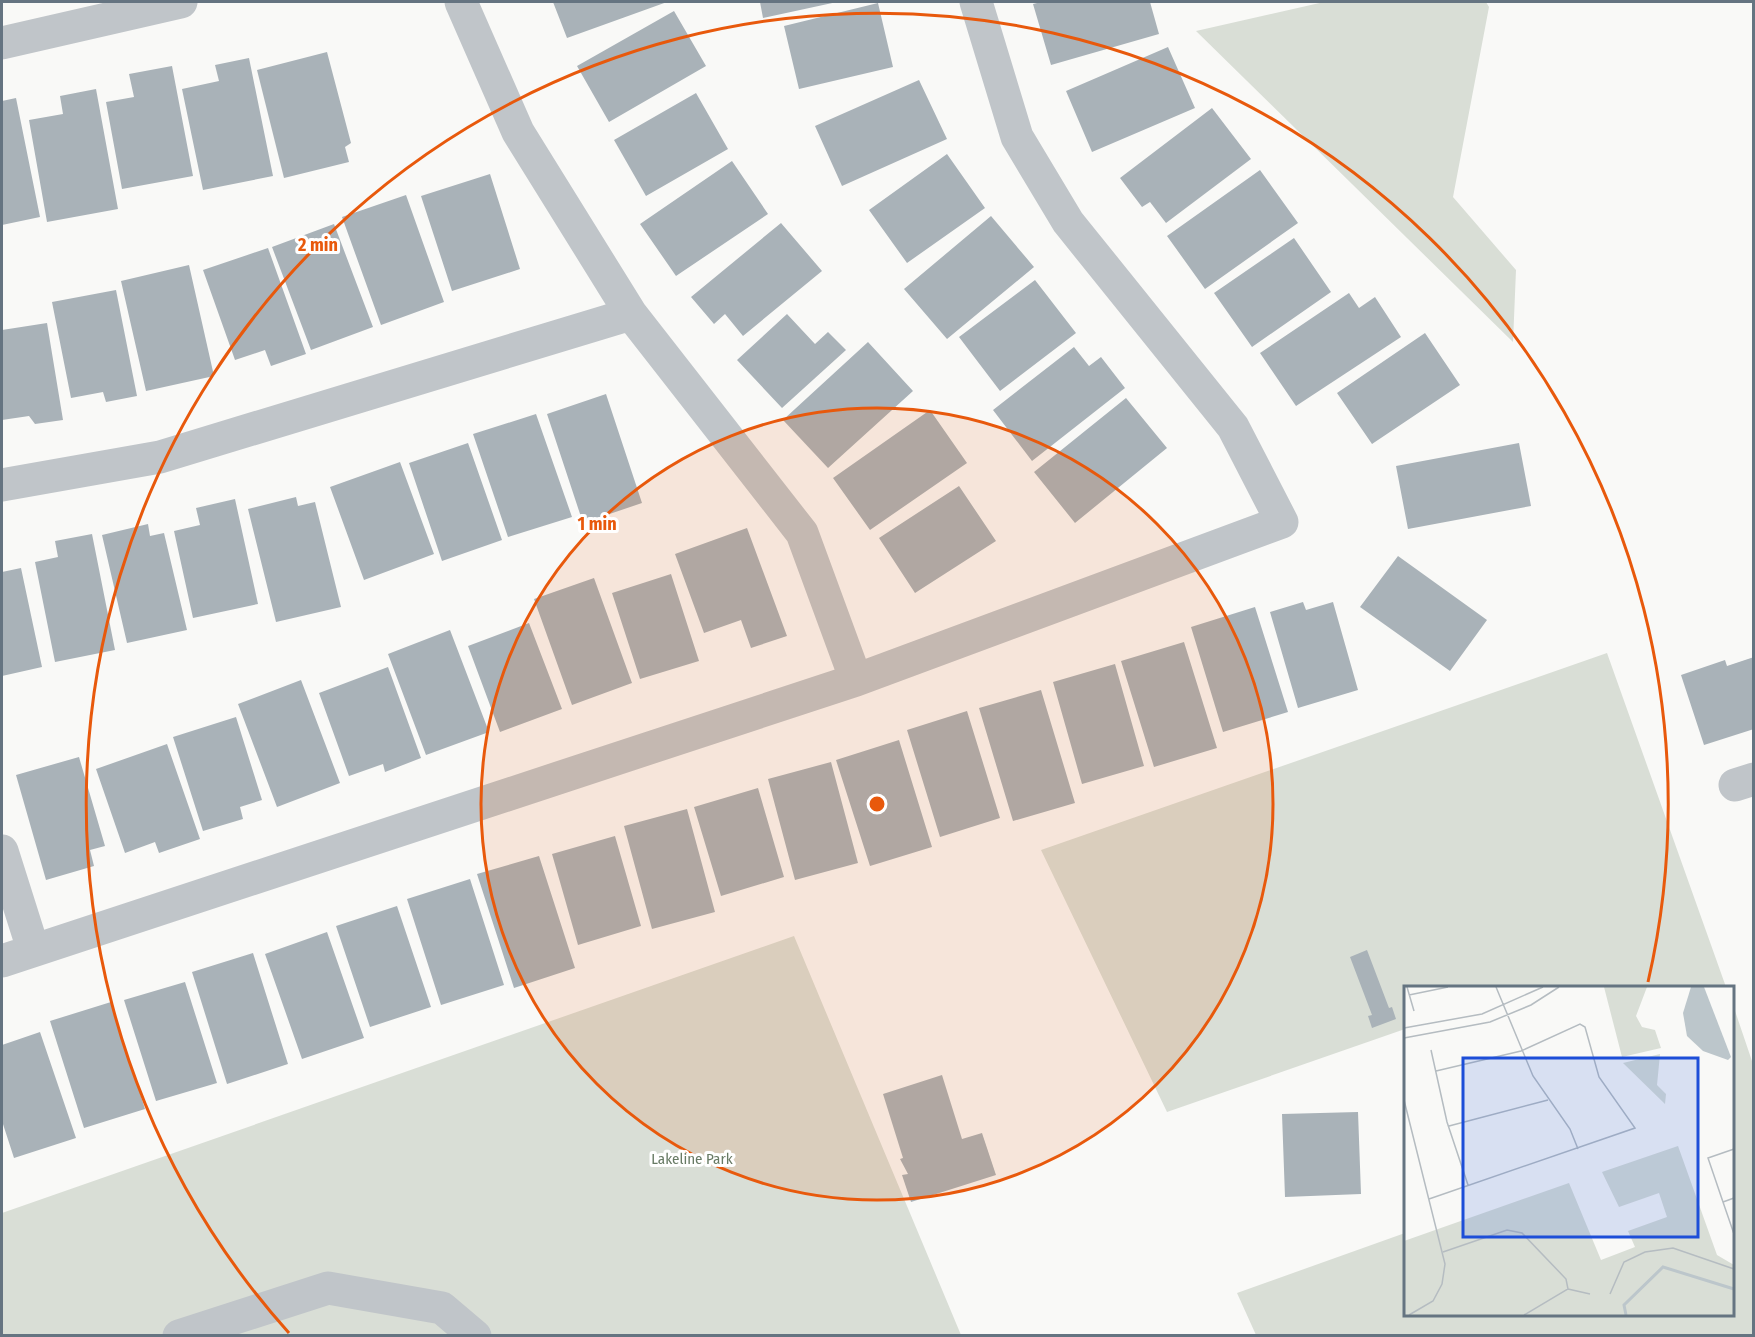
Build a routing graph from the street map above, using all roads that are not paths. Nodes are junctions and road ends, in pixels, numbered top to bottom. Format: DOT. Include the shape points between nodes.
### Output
graph roads {
  1 [pos="181,2"];
  2 [pos="461,2"];
  3 [pos="976,2"];
  4 [pos="2,43"];
  5 [pos="631,314"];
  6 [pos="2,485"];
  7 [pos="856,680"];
  8 [pos="2,851"];
  9 [pos="33,949"];
  10 [pos="2,961"];
  11 [pos="179,1335"];
  12 [pos="474,1335"];
  1 -- 4 [label="street"];
  2 -- 5 [label="street" via="518,132"];
  3 -- 7 [label="street" via="1017,137 1068,222 1233,427 1282,522"];
  5 -- 6 [label="street" via="160,457"];
  5 -- 7 [label="street" via="802,532"];
  7 -- 9 [label="street"];
  8 -- 9 [label="street"];
  9 -- 10 [label="street"];
  11 -- 12 [label="street" via="328,1288 442,1308"];
}
